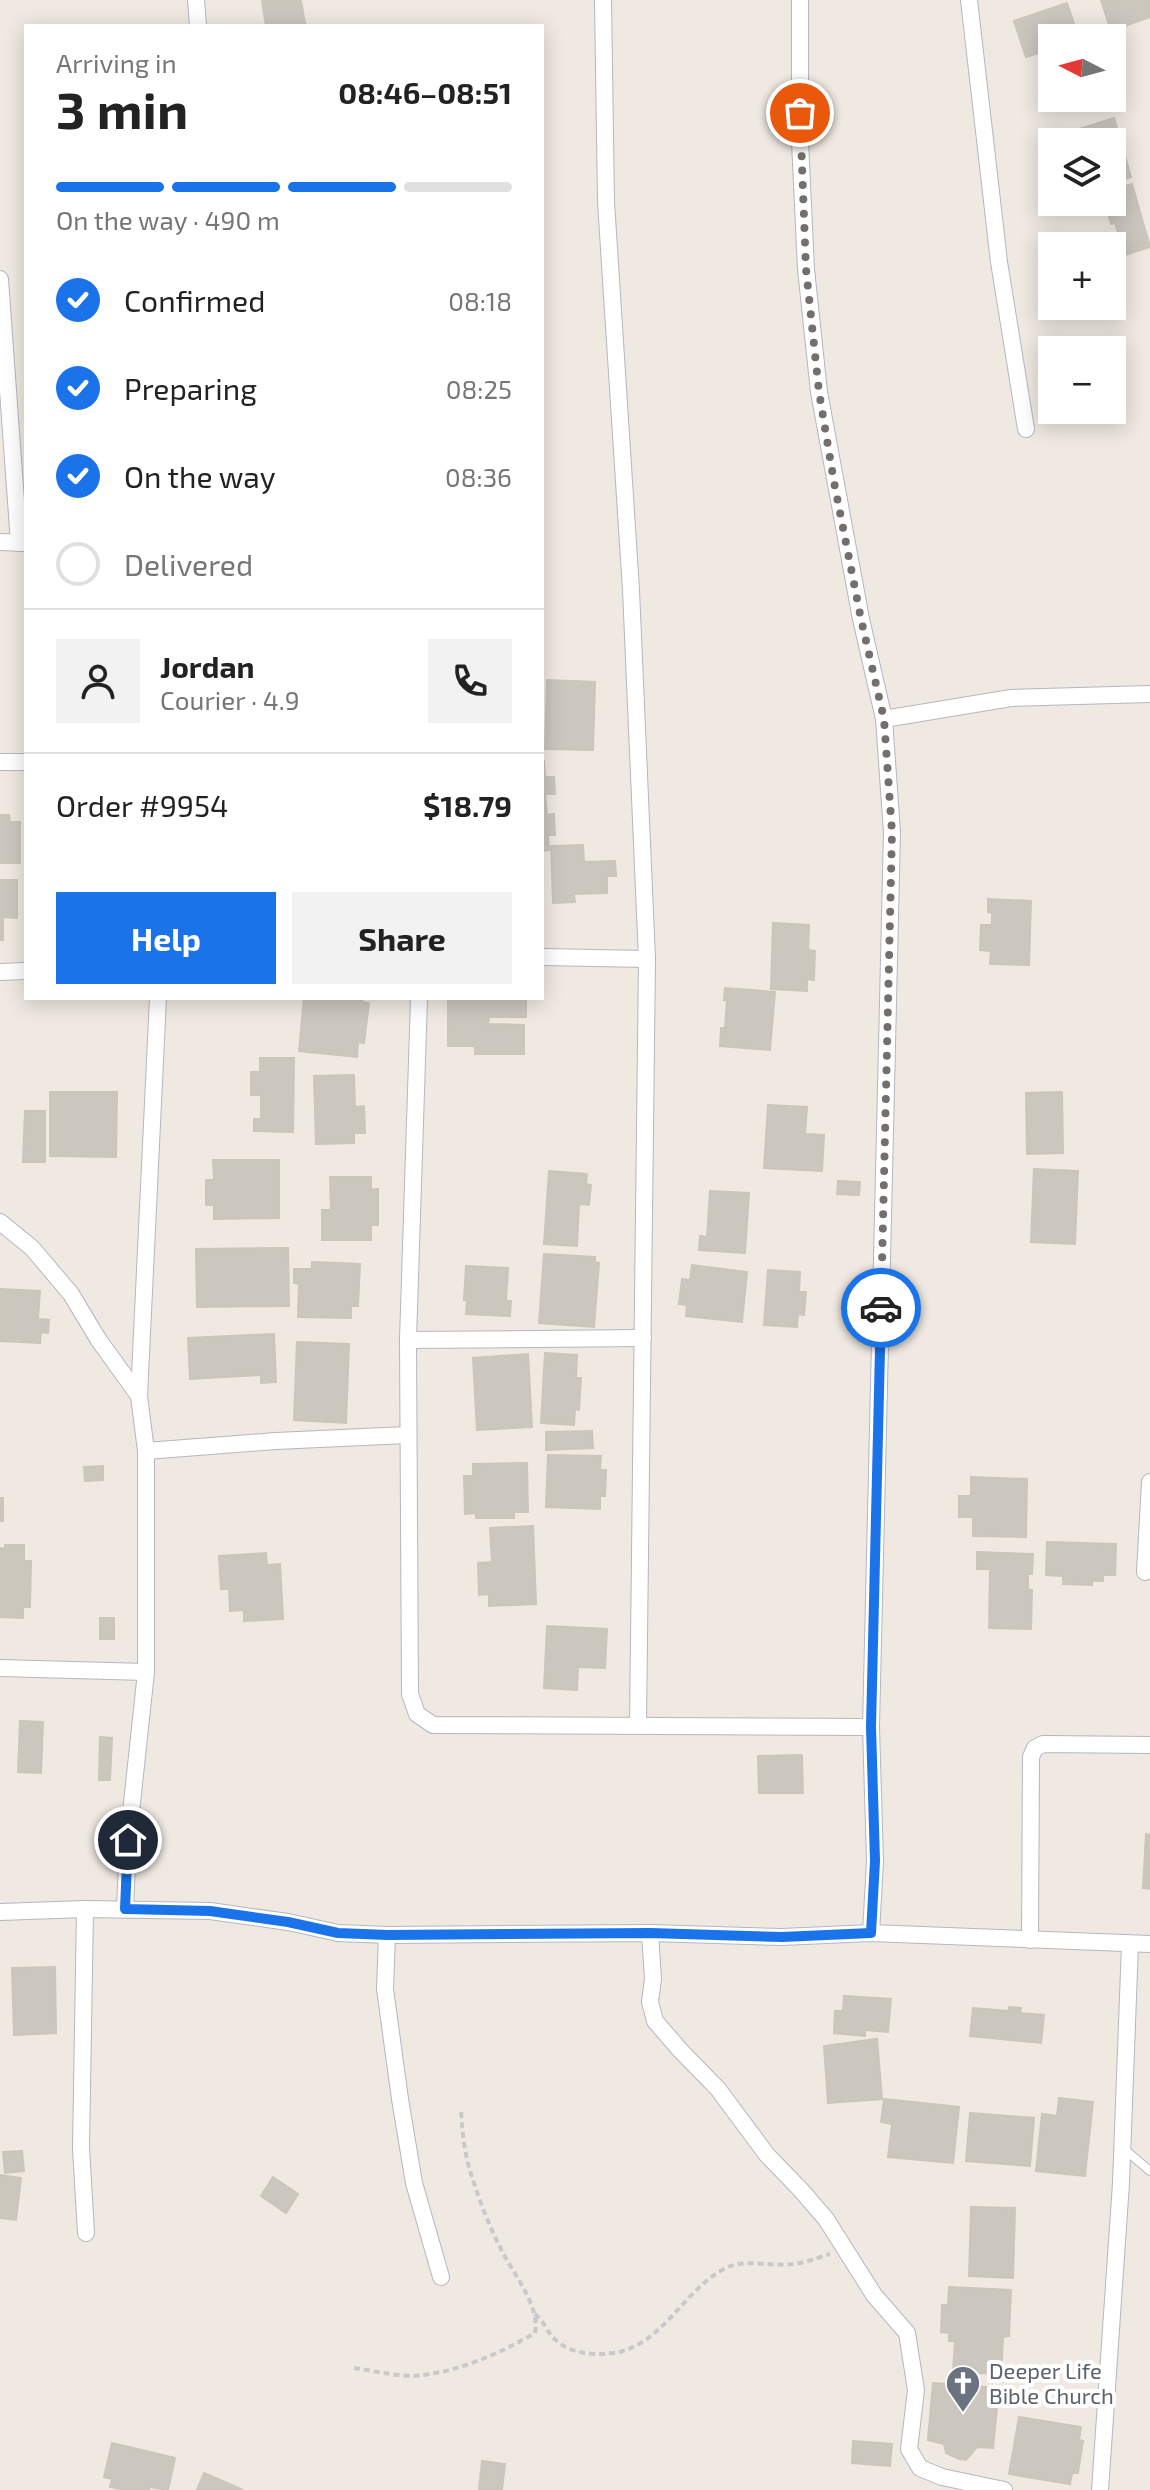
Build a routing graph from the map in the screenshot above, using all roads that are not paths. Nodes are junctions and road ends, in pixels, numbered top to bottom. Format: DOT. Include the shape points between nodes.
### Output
graph roads {
  1 [pos="196,0"];
  2 [pos="603,0"];
  3 [pos="800,0"];
  4 [pos="969,0"];
  5 [pos="198,24"];
  6 [pos="0,279"];
  7 [pos="1026,429"];
  8 [pos="0,542"];
  9 [pos="22,543"];
  10 [pos="1150,694"];
  11 [pos="884,719"];
  12 [pos="0,762"];
  13 [pos="24,762"];
  14 [pos="544,957"];
  15 [pos="647,959"];
  16 [pos="24,971"];
  17 [pos="0,972"];
  18 [pos="158,1000"];
  19 [pos="419,1000"];
  20 [pos="0,1222"];
  21 [pos="643,1338"];
  22 [pos="408,1340"];
  23 [pos="139,1396"];
  24 [pos="407,1435"];
  25 [pos="146,1451"];
  26 [pos="1150,1482"];
  27 [pos="1145,1572"];
  28 [pos="0,1668"];
  29 [pos="146,1672"];
  30 [pos="638,1725"];
  31 [pos="871,1727"];
  32 [pos="1150,1745"];
  33 [pos="85,1909"];
  34 [pos="125,1909"];
  35 [pos="0,1912"];
  36 [pos="650,1933"];
  37 [pos="871,1933"];
  38 [pos="387,1935"];
  39 [pos="1030,1940"];
  40 [pos="1130,1944"];
  41 [pos="1150,1944"];
  42 [pos="1122,2148"];
  43 [pos="1150,2171"];
  44 [pos="86,2233"];
  45 [pos="441,2277"];
  46 [pos="1004,2490"];
  47 [pos="1100,2490"];
  1 -- 5 [label="street"];
  2 -- 15 [label="street" via="606,202"];
  3 -- 11 [label="street" via="805,254 819,392"];
  4 -- 7 [label="street" via="999,262"];
  6 -- 9 [label="street"];
  8 -- 9 [label="street"];
  10 -- 11 [label="street" via="1011,698"];
  11 -- 31 [label="street" via="892,832"];
  12 -- 13 [label="street"];
  14 -- 15 [label="street"];
  15 -- 21 [label="street"];
  16 -- 17 [label="street"];
  18 -- 23 [label="street"];
  19 -- 22 [label="street"];
  20 -- 23 [label="street" via="32,1248 71,1294"];
  21 -- 22 [label="street"];
  21 -- 30 [label="street"];
  22 -- 24 [label="street"];
  23 -- 25 [label="street"];
  24 -- 25 [label="street"];
  24 -- 30 [label="street" via="410,1694 417,1714 433,1725"];
  25 -- 29 [label="street"];
  26 -- 27 [label="street"];
  28 -- 29 [label="street"];
  29 -- 34 [label="street"];
  30 -- 31 [label="street"];
  31 -- 37 [label="street"];
  32 -- 39 [label="street" via="1035,1748"];
  33 -- 34 [label="street"];
  33 -- 35 [label="street"];
  33 -- 44 [label="street" via="81,2148"];
  34 -- 38 [label="street" via="210,1911 338,1933"];
  36 -- 37 [label="street"];
  36 -- 38 [label="street"];
  36 -- 46 [label="street" via="655,2021 826,2219 874,2295 907,2333 916,2390 909,2449 920,2468"];
  37 -- 39 [label="street"];
  38 -- 45 [label="street" via="385,1989 400,2099 414,2183"];
  39 -- 40 [label="street"];
  40 -- 41 [label="street"];
  40 -- 42 [label="street"];
  42 -- 43 [label="lane"];
  42 -- 47 [label="street"];
}
